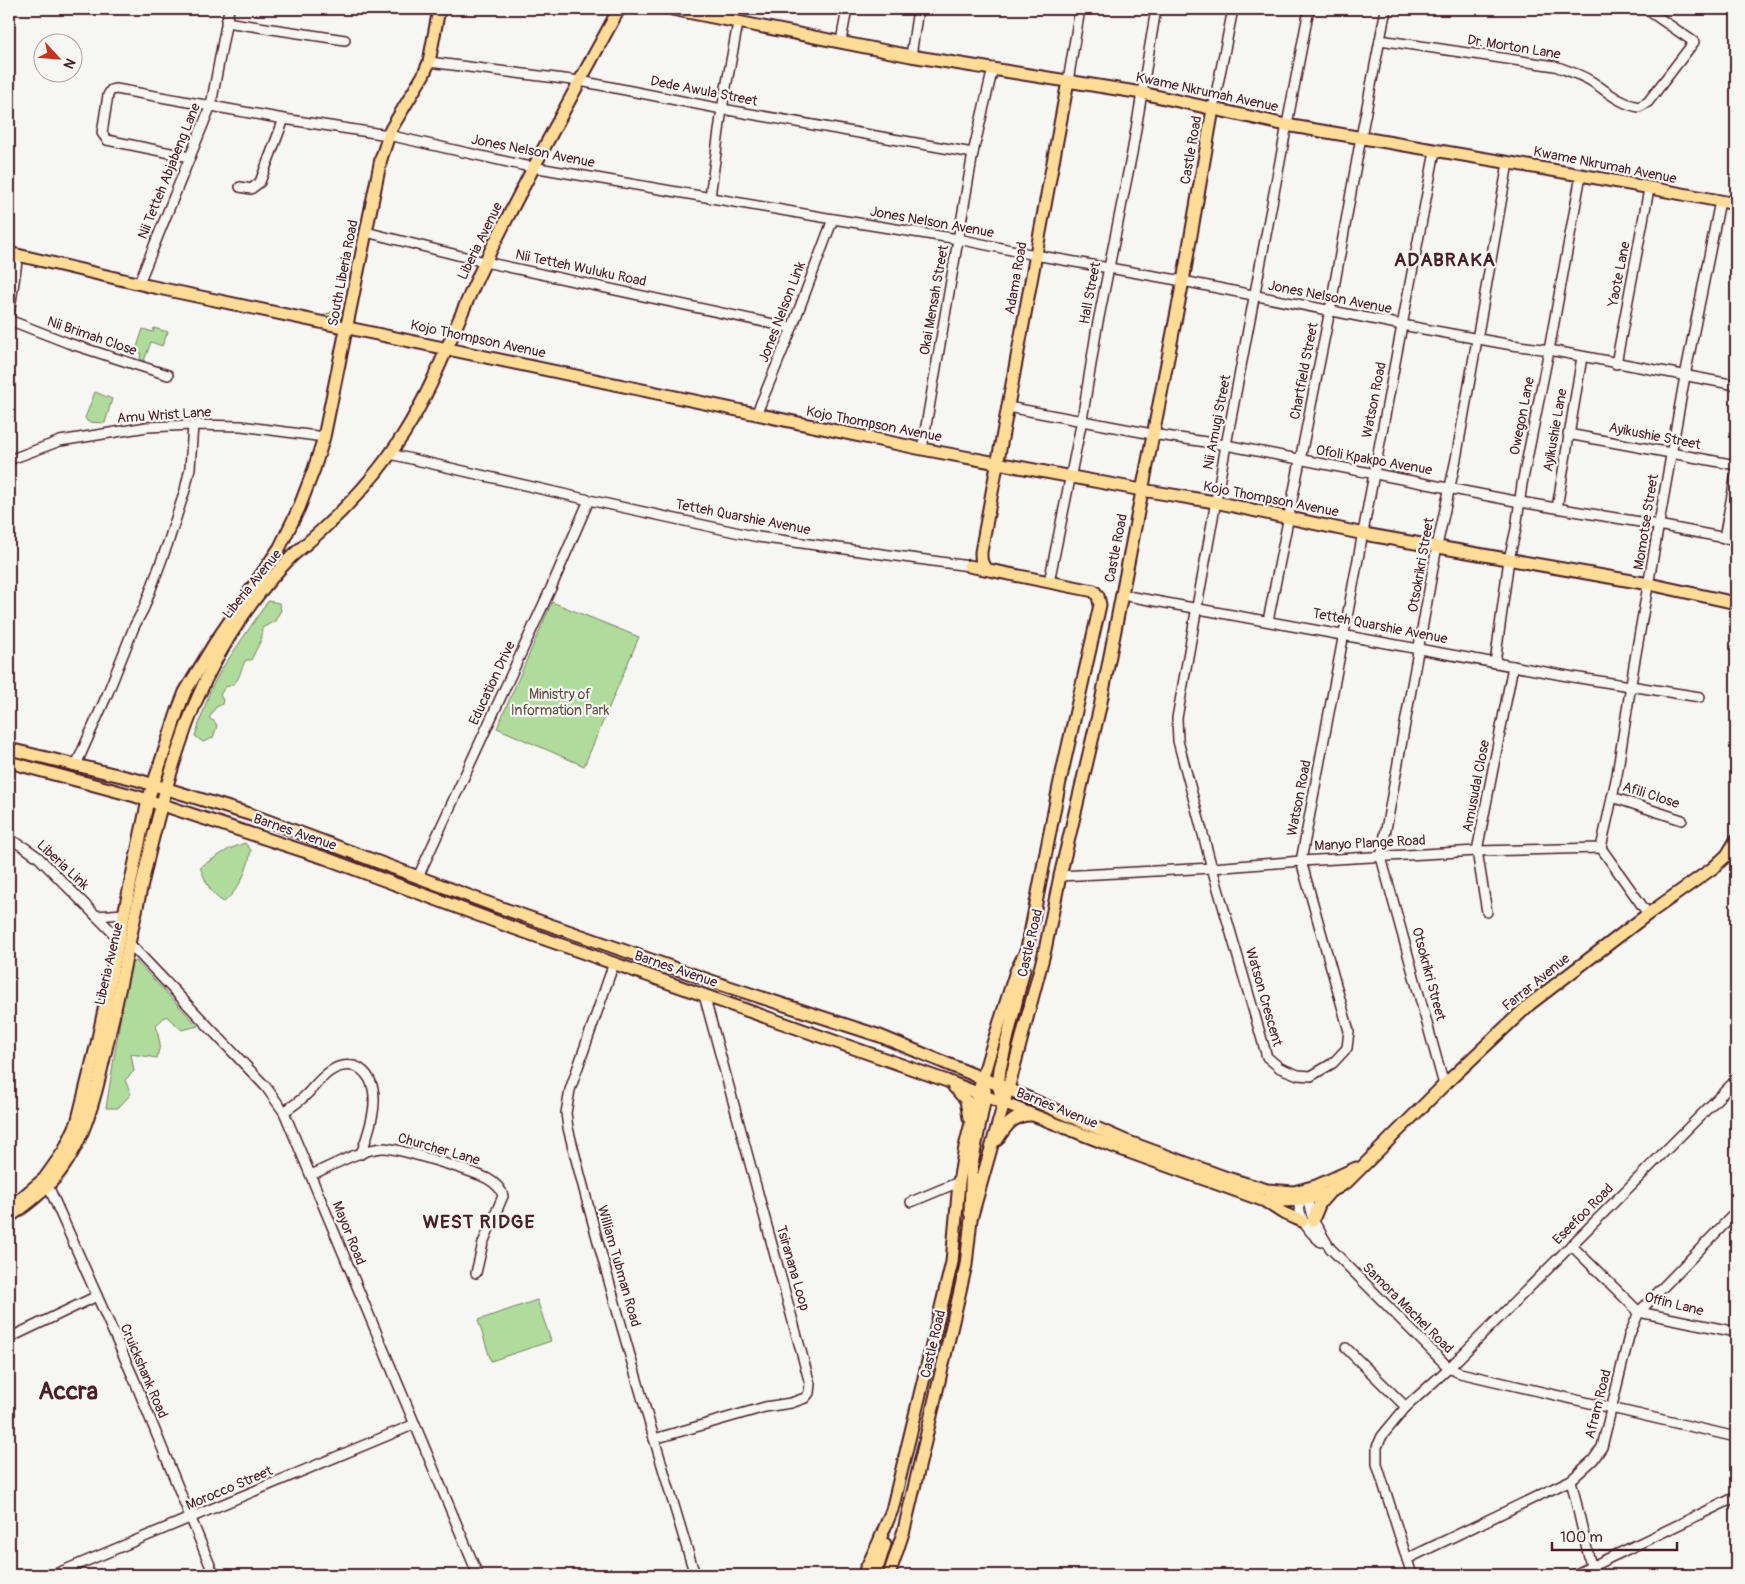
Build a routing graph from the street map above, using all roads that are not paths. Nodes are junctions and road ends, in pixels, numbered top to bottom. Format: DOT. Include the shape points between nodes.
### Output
graph roads {
  1 [pos="229,9"];
  2 [pos="438,9"];
  3 [pos="619,9"];
  4 [pos="672,9"];
  5 [pos="847,9"];
  6 [pos="918,9"];
  7 [pos="1080,9"];
  8 [pos="1156,9"];
  9 [pos="1233,9"];
  10 [pos="1309,9"];
  11 [pos="1386,9"];
  12 [pos="1646,9"];
  13 [pos="226,22"];
  14 [pos="738,23"];
  15 [pos="345,40"];
  16 [pos="1380,40"];
  17 [pos="841,41"];
  18 [pos="911,56"];
  19 [pos="429,62"];
  20 [pos="993,68"];
  21 [pos="580,81"];
  22 [pos="1068,81"];
  23 [pos="1142,93"];
  24 [pos="211,106"];
  25 [pos="722,109"];
  26 [pos="1213,109"];
  27 [pos="284,119"];
  28 [pos="1286,125"];
  29 [pos="388,136"];
  30 [pos="1361,137"];
  31 [pos="1435,151"];
  32 [pos="974,154"];
  33 [pos="190,157"];
  34 [pos="1508,163"];
  35 [pos="535,166"];
  36 [pos="1581,175"];
  37 [pos="240,187"];
  38 [pos="1649,189"];
  39 [pos="710,197"];
  40 [pos="1720,202"];
  41 [pos="1736,204"];
  42 [pos="833,219"];
  43 [pos="366,232"];
  44 [pos="958,239"];
  45 [pos="13,254"];
  46 [pos="1035,255"];
  47 [pos="485,262"];
  48 [pos="1109,268"];
  49 [pos="1183,281"];
  50 [pos="139,283"];
  51 [pos="1255,296"];
  52 [pos="1330,310"];
  53 [pos="9,316"];
  54 [pos="9,320"];
  55 [pos="1402,325"];
  56 [pos="347,327"];
  57 [pos="792,328"];
  58 [pos="1478,339"];
  59 [pos="448,348"];
  60 [pos="1549,350"];
  61 [pos="1582,357"];
  62 [pos="1616,364"];
  63 [pos="168,375"];
  64 [pos="1685,376"];
  65 [pos="1736,385"];
  66 [pos="1008,407"];
  67 [pos="756,415"];
  68 [pos="1082,420"];
  69 [pos="193,425"];
  70 [pos="1152,434"];
  71 [pos="1568,434"];
  72 [pos="324,437"];
  73 [pos="1226,446"];
  74 [pos="922,449"];
  75 [pos="1672,453"];
  76 [pos="390,454"];
  77 [pos="9,460"];
  78 [pos="1300,461"];
  79 [pos="998,464"];
  80 [pos="1736,465"];
  81 [pos="1736,474"];
  82 [pos="1374,475"];
  83 [pos="1070,476"];
  84 [pos="1449,488"];
  85 [pos="1142,490"];
  86 [pos="589,500"];
  87 [pos="1215,502"];
  88 [pos="1520,502"];
  89 [pos="1556,508"];
  90 [pos="1288,517"];
  91 [pos="1658,525"];
  92 [pos="1364,534"];
  93 [pos="1724,538"];
  94 [pos="1736,540"];
  95 [pos="1437,546"];
  96 [pos="280,547"];
  97 [pos="981,552"];
  98 [pos="291,558"];
  99 [pos="1509,559"];
  100 [pos="969,566"];
  101 [pos="987,570"];
  102 [pos="1049,582"];
  103 [pos="1649,584"];
  104 [pos="1094,591"];
  105 [pos="1122,595"];
  106 [pos="1736,603"];
  107 [pos="1198,608"];
  108 [pos="1268,621"];
  109 [pos="1345,635"];
  110 [pos="1420,649"];
  111 [pos="1495,663"];
  112 [pos="1513,666"];
  113 [pos="1631,686"];
  114 [pos="1700,697"];
  115 [pos="1078,702"];
  116 [pos="1100,706"];
  117 [pos="9,749"];
  118 [pos="9,762"];
  119 [pos="76,765"];
  120 [pos="152,784"];
  121 [pos="165,788"];
  122 [pos="1612,797"];
  123 [pos="148,800"];
  124 [pos="160,804"];
  125 [pos="1682,820"];
  126 [pos="9,839"];
  127 [pos="1736,840"];
  128 [pos="1602,848"];
  129 [pos="1477,851"];
  130 [pos="1382,857"];
  131 [pos="1301,861"];
  132 [pos="1212,868"];
  133 [pos="1060,876"];
  134 [pos="418,877"];
  135 [pos="1487,912"];
  136 [pos="124,914"];
  137 [pos="1648,914"];
  138 [pos="96,916"];
  139 [pos="124,941"];
  140 [pos="1027,949"];
  141 [pos="614,963"];
  142 [pos="704,994"];
  143 [pos="989,1056"];
  144 [pos="957,1068"];
  145 [pos="1014,1070"];
  146 [pos="983,1079"];
  147 [pos="947,1080"];
  148 [pos="1736,1080"];
  149 [pos="1444,1086"];
  150 [pos="1002,1088"];
  151 [pos="983,1094"];
  152 [pos="1034,1101"];
  153 [pos="1004,1103"];
  154 [pos="284,1112"];
  155 [pos="1035,1115"];
  156 [pos="970,1129"];
  157 [pos="991,1150"];
  158 [pos="360,1154"];
  159 [pos="1367,1162"];
  160 [pos="311,1175"];
  161 [pos="46,1182"];
  162 [pos="959,1182"];
  163 [pos="1330,1192"];
  164 [pos="1302,1195"];
  165 [pos="1262,1200"];
  166 [pos="911,1202"];
  167 [pos="9,1207"];
  168 [pos="1736,1212"];
  169 [pos="9,1218"];
  170 [pos="971,1219"];
  171 [pos="1308,1220"];
  172 [pos="1571,1245"];
  173 [pos="476,1273"];
  174 [pos="97,1296"];
  175 [pos="1639,1312"];
  176 [pos="1736,1332"];
  177 [pos="9,1338"];
  178 [pos="1346,1348"];
  179 [pos="1449,1368"];
  180 [pos="1406,1408"];
  181 [pos="1610,1409"];
  182 [pos="415,1424"];
  183 [pos="1736,1437"];
  184 [pos="654,1439"];
  185 [pos="1571,1480"];
  186 [pos="1736,1497"];
  187 [pos="892,1510"];
  188 [pos="191,1518"];
  189 [pos="1407,1559"];
  190 [pos="1591,1571"];
  191 [pos="52,1575"];
  192 [pos="214,1575"];
  193 [pos="478,1575"];
  194 [pos="695,1575"];
  195 [pos="863,1575"];
  196 [pos="875,1575"];
  197 [pos="889,1575"];
  198 [pos="1412,1575"];
  199 [pos="1574,1575"];
  1 -- 13 [label="street, Nii Tetteh Abjabeng Lane"];
  2 -- 19 [label="main road, South Liberia Road"];
  3 -- 21 [label="main road, Liberia Avenue"];
  4 -- 14 [label="main road, Kwame Nkrumah Avenue"];
  5 -- 17 [label="street"];
  6 -- 18 [label="street"];
  7 -- 22 [label="street, Adama Road"];
  8 -- 23 [label="street, Hall Street"];
  9 -- 26 [label="street, Castle Road"];
  10 -- 28 [label="street, Nii Amugi Street"];
  11 -- 16 [label="street, Chartfield Street"];
  12 -- 16 [label="street, Dr. Morton Lane" via="1694,42 1648,102 1640,107 1625,103 1592,81 1555,66"];
  13 -- 15 [label="street"];
  13 -- 24 [label="street, Nii Tetteh Abjabeng Lane"];
  14 -- 17 [label="main road, Kwame Nkrumah Avenue"];
  14 -- 25 [label="street"];
  16 -- 30 [label="street, Chartfield Street"];
  17 -- 18 [label="main road, Kwame Nkrumah Avenue"];
  18 -- 20 [label="main road, Kwame Nkrumah Avenue"];
  19 -- 21 [label="street, Dede Awula Street"];
  19 -- 29 [label="main road, South Liberia Road"];
  20 -- 22 [label="main road, Kwame Nkrumah Avenue"];
  20 -- 32 [label="street, Okai Mensah Street"];
  21 -- 25 [label="street, Dede Awula Street"];
  21 -- 35 [label="main road, Liberia Avenue"];
  22 -- 23 [label="main road, Kwame Nkrumah Avenue"];
  22 -- 46 [label="main road, Adama Road"];
  23 -- 26 [label="main road, Kwame Nkrumah Avenue"];
  23 -- 48 [label="street, Hall Street"];
  24 -- 27 [label="street, Jones Nelson Avenue"];
  24 -- 33 [label="street, Nii Tetteh Abjabeng Lane"];
  24 -- 33 [label="street, Jones Nelson Avenue" via="116,89 108,95 103,137"];
  25 -- 32 [label="street, Dede Awula Street"];
  25 -- 39 [label="street"];
  26 -- 28 [label="main road, Kwame Nkrumah Avenue"];
  26 -- 49 [label="main road, Castle Road"];
  27 -- 29 [label="street, Jones Nelson Avenue"];
  27 -- 37 [label="street" via="260,182 251,189"];
  28 -- 30 [label="main road, Kwame Nkrumah Avenue"];
  28 -- 51 [label="street, Nii Amugi Street"];
  29 -- 35 [label="street, Jones Nelson Avenue"];
  29 -- 43 [label="main road, South Liberia Road"];
  30 -- 31 [label="main road, Kwame Nkrumah Avenue"];
  30 -- 52 [label="street, Chartfield Street"];
  31 -- 34 [label="main road, Kwame Nkrumah Avenue"];
  31 -- 55 [label="street, Watson Road"];
  32 -- 44 [label="street, Okai Mensah Street"];
  33 -- 50 [label="street, Nii Tetteh Abjabeng Lane"];
  34 -- 36 [label="main road, Kwame Nkrumah Avenue"];
  34 -- 58 [label="street, Otsokrikri Street"];
  35 -- 39 [label="street, Jones Nelson Avenue"];
  35 -- 47 [label="main road, Liberia Avenue"];
  36 -- 38 [label="main road, Kwame Nkrumah Avenue"];
  36 -- 60 [label="street, Owegon Lane"];
  38 -- 40 [label="main road, Kwame Nkrumah Avenue"];
  38 -- 62 [label="street, Yaote Lane"];
  39 -- 42 [label="street, Jones Nelson Avenue"];
  40 -- 41 [label="main road, Kwame Nkrumah Avenue"];
  40 -- 64 [label="street, Momotse Street"];
  42 -- 44 [label="street, Jones Nelson Avenue"];
  42 -- 57 [label="street, Jones Nelson Link"];
  43 -- 47 [label="street, Nii Tetteh Wuluku Road"];
  43 -- 56 [label="main road, South Liberia Road"];
  44 -- 46 [label="street, Jones Nelson Avenue"];
  44 -- 74 [label="street, Okai Mensah Street"];
  45 -- 50 [label="main road, Kojo Thompson Avenue"];
  45 -- 53 [label="street"];
  46 -- 48 [label="street, Jones Nelson Avenue"];
  46 -- 66 [label="main road, Adama Road"];
  47 -- 57 [label="street, Nii Tetteh Wuluku Road"];
  47 -- 59 [label="main road, Liberia Avenue"];
  48 -- 49 [label="street, Jones Nelson Avenue"];
  48 -- 68 [label="street, Hall Street"];
  49 -- 51 [label="street, Jones Nelson Avenue"];
  49 -- 70 [label="main road, Castle Road"];
  50 -- 56 [label="main road, Kojo Thompson Avenue"];
  51 -- 52 [label="street, Jones Nelson Avenue"];
  51 -- 73 [label="street, Nii Amugi Street"];
  52 -- 55 [label="street, Jones Nelson Avenue"];
  52 -- 78 [label="street, Chartfield Street"];
  54 -- 63 [label="street, Nii Brimah Close"];
  55 -- 58 [label="street, Jones Nelson Avenue"];
  55 -- 82 [label="street, Watson Road"];
  56 -- 59 [label="main road, Kojo Thompson Avenue"];
  56 -- 72 [label="main road, South Liberia Road"];
  57 -- 67 [label="street, Jones Nelson Link"];
  58 -- 60 [label="street, Jones Nelson Avenue"];
  58 -- 84 [label="street, Otsokrikri Street"];
  59 -- 67 [label="main road, Kojo Thompson Avenue"];
  59 -- 76 [label="main road, Liberia Avenue" via="414,416"];
  60 -- 61 [label="street, Jones Nelson Avenue"];
  60 -- 88 [label="street, Owegon Lane"];
  61 -- 62 [label="street, Jones Nelson Avenue"];
  61 -- 71 [label="street, Ayikushie Lane"];
  62 -- 64 [label="street, Jones Nelson Avenue"];
  64 -- 65 [label="street, Jones Nelson Avenue"];
  64 -- 75 [label="street, Momotse Street"];
  66 -- 68 [label="street, Ofoli Kpakpo Avenue"];
  66 -- 79 [label="main road, Adama Road"];
  67 -- 74 [label="main road, Kojo Thompson Avenue"];
  68 -- 70 [label="street, Ofoli Kpakpo Avenue"];
  68 -- 83 [label="street, Hall Street"];
  69 -- 72 [label="street, Amu Wrist Lane" via="241,426"];
  69 -- 77 [label="street, Amu Wrist Lane" via="147,427 60,441"];
  69 -- 119 [label="street" via="190,468 169,540 144,608"];
  70 -- 73 [label="street, Ofoli Kpakpo Avenue"];
  70 -- 85 [label="main road, Castle Road"];
  71 -- 75 [label="street, Ayikushie Street"];
  71 -- 89 [label="street, Ayikushie Lane"];
  72 -- 96 [label="main road, South Liberia Road" via="299,508"];
  73 -- 78 [label="street, Ofoli Kpakpo Avenue"];
  73 -- 87 [label="street, Nii Amugi Street"];
  74 -- 79 [label="main road, Kojo Thompson Avenue"];
  75 -- 80 [label="street, Ayikushie Street"];
  75 -- 91 [label="street, Momotse Street"];
  76 -- 86 [label="street, Tetteh Quarshie Avenue"];
  76 -- 98 [label="main road, Liberia Avenue" via="351,502"];
  78 -- 82 [label="street, Ofoli Kpakpo Avenue"];
  78 -- 90 [label="street, Chartfield Street"];
  79 -- 83 [label="main road, Kojo Thompson Avenue"];
  79 -- 97 [label="main road, Adama Road"];
  81 -- 93 [label="street"];
  82 -- 84 [label="street, Ofoli Kpakpo Avenue"];
  82 -- 92 [label="street, Watson Road"];
  83 -- 85 [label="main road, Kojo Thompson Avenue"];
  83 -- 102 [label="street, Hall Street"];
  84 -- 88 [label="street, Ofoli Kpakpo Avenue"];
  84 -- 95 [label="street, Otsokrikri Street"];
  85 -- 87 [label="main road, Kojo Thompson Avenue"];
  85 -- 105 [label="main road, Castle Road"];
  86 -- 100 [label="street, Tetteh Quarshie Avenue" via="758,537"];
  86 -- 134 [label="street, Education Drive"];
  87 -- 90 [label="main road, Kojo Thompson Avenue"];
  87 -- 107 [label="street, Nii Amugi Street"];
  88 -- 89 [label="street, Ofoli Kpakpo Avenue"];
  88 -- 99 [label="street, Owegon Lane"];
  89 -- 91 [label="street, Ofoli Kpakpo Avenue"];
  90 -- 92 [label="main road, Kojo Thompson Avenue"];
  90 -- 108 [label="street, Chartfield Street"];
  91 -- 93 [label="street, Ofoli Kpakpo Avenue"];
  91 -- 103 [label="street, Momotse Street"];
  92 -- 95 [label="main road, Kojo Thompson Avenue"];
  92 -- 109 [label="street, Watson Road"];
  93 -- 94 [label="street, Ofoli Kpakpo Avenue"];
  95 -- 99 [label="main road, Kojo Thompson Avenue"];
  95 -- 110 [label="street, Otsokrikri Street"];
  96 -- 98 [label="main road"];
  96 -- 120 [label="main road, Liberia Avenue" via="214,644 186,692"];
  97 -- 100 [label="main road, Adama Road"];
  97 -- 101 [label="main road, Adama Road" via="983,566"];
  98 -- 121 [label="main road, Liberia Avenue" via="244,614 213,666 187,724"];
  99 -- 103 [label="main road, Kojo Thompson Avenue"];
  99 -- 111 [label="street, Owegon Lane"];
  100 -- 101 [label="main road, Tetteh Quarshie Avenue"];
  101 -- 102 [label="main road, Tetteh Quarshie Avenue"];
  102 -- 104 [label="main road, Tetteh Quarshie Avenue"];
  103 -- 106 [label="main road, Kojo Thompson Avenue"];
  103 -- 113 [label="street, Momotse Street"];
  104 -- 115 [label="main road, Castle Road" via="1100,605"];
  105 -- 107 [label="street, Tetteh Quarshie Avenue"];
  105 -- 116 [label="main road, Castle Road"];
  107 -- 108 [label="street, Tetteh Quarshie Avenue"];
  107 -- 132 [label="street, Nii Amugi Street" via="1177,718 1178,741"];
  108 -- 109 [label="street, Tetteh Quarshie Avenue"];
  109 -- 110 [label="street, Tetteh Quarshie Avenue"];
  109 -- 131 [label="street, Watson Road"];
  110 -- 111 [label="street, Tetteh Quarshie Avenue"];
  110 -- 130 [label="street, Otsokrikri Street"];
  111 -- 112 [label="street, Tetteh Quarshie Avenue"];
  112 -- 113 [label="street, Tetteh Quarshie Avenue"];
  112 -- 129 [label="street, Amusudal Close"];
  113 -- 114 [label="street, Tetteh Quarshie Avenue"];
  113 -- 122 [label="street, Momotse Street"];
  115 -- 116 [label="main road"];
  115 -- 140 [label="main road, Castle Road"];
  116 -- 133 [label="main road, Castle Road"];
  117 -- 119 [label="main road, Barnes Avenue"];
  118 -- 123 [label="main road, Barnes Avenue"];
  119 -- 120 [label="main road, Barnes Avenue"];
  120 -- 121 [label="main road, Barnes Avenue"];
  120 -- 123 [label="main road, Liberia Avenue"];
  121 -- 124 [label="main road, Liberia Avenue"];
  121 -- 134 [label="main road, Barnes Avenue" via="252,815"];
  122 -- 125 [label="street, Afili Close"];
  122 -- 128 [label="street, Momotse Street"];
  123 -- 124 [label="main road, Barnes Avenue"];
  123 -- 136 [label="main road, Liberia Avenue"];
  124 -- 139 [label="main road, Liberia Avenue"];
  124 -- 141 [label="main road, Barnes Avenue" via="325,858"];
  126 -- 138 [label="street, Liberia Link" via="38,857"];
  127 -- 137 [label="main road, Farrar Avenue" via="1727,855 1713,868"];
  128 -- 129 [label="street, Manyo Plange Road"];
  128 -- 137 [label="street"];
  129 -- 130 [label="street, Manyo Plange Road"];
  129 -- 135 [label="street, Amusudal Close"];
  130 -- 131 [label="street, Manyo Plange Road"];
  130 -- 149 [label="street, Otsokrikri Street"];
  131 -- 132 [label="street, Manyo Plange Road"];
  131 -- 132 [label="street, Watson Crescent" via="1349,1031 1347,1048 1333,1063 1311,1076 1280,1068 1267,1057"];
  132 -- 133 [label="street, Manyo Plange Road"];
  133 -- 145 [label="main road, Castle Road"];
  134 -- 144 [label="main road, Barnes Avenue" via="722,985 853,1027"];
  136 -- 138 [label="street"];
  136 -- 139 [label="main road, Liberia Avenue"];
  137 -- 149 [label="main road, Farrar Avenue" via="1530,1004"];
  138 -- 139 [label="street, Liberia Link"];
  139 -- 154 [label="street, Mayor Road" via="266,1087"];
  139 -- 161 [label="main road, Liberia Avenue" via="77,1123"];
  140 -- 143 [label="main road, Castle Road" via="1016,972"];
  140 -- 150 [label="main road" via="1004,1052"];
  141 -- 142 [label="main road, Barnes Avenue"];
  141 -- 184 [label="street, William Tubman Road" via="570,1090 566,1113 592,1220"];
  142 -- 147 [label="main road, Barnes Avenue"];
  142 -- 184 [label="street, Tsiranana Loop" via="810,1384 809,1393 791,1403"];
  143 -- 144 [label="main road" via="973,1066"];
  143 -- 146 [label="main road, Castle Road"];
  144 -- 146 [label="main road, Barnes Avenue"];
  145 -- 150 [label="main road, Castle Road"];
  145 -- 152 [label="main road" via="1019,1087"];
  146 -- 150 [label="main road, Barnes Avenue"];
  146 -- 151 [label="main road, Castle Road"];
  147 -- 151 [label="main road, Barnes Avenue"];
  147 -- 156 [label="main road" via="966,1100"];
  148 -- 172 [label="street, Eseefoo Road"];
  149 -- 159 [label="main road, Farrar Avenue"];
  150 -- 151 [label="main road"];
  150 -- 152 [label="main road, Barnes Avenue"];
  150 -- 153 [label="main road, Castle Road"];
  151 -- 153 [label="main road, Barnes Avenue"];
  151 -- 156 [label="main road, Castle Road"];
  151 -- 170 [label="main road" via="972,1164"];
  152 -- 164 [label="main road, Barnes Avenue" via="1228,1178 1267,1190"];
  153 -- 155 [label="main road, Barnes Avenue"];
  153 -- 157 [label="main road, Castle Road"];
  154 -- 158 [label="street" via="335,1068 359,1068 369,1080 374,1096 371,1123"];
  154 -- 160 [label="street, Mayor Road"];
  155 -- 157 [label="main road" via="1022,1115 1012,1120"];
  155 -- 165 [label="main road, Barnes Avenue"];
  156 -- 162 [label="main road, Castle Road"];
  157 -- 170 [label="main road, Castle Road"];
  158 -- 160 [label="street, Churcher Lane"];
  158 -- 173 [label="street, Churcher Lane" via="384,1148 479,1175 499,1188 502,1200 482,1243"];
  159 -- 163 [label="main road, Farrar Avenue" via="1347,1182"];
  159 -- 164 [label="main road, Farrar Avenue"];
  160 -- 182 [label="street, Mayor Road"];
  161 -- 167 [label="main road, Liberia Avenue"];
  161 -- 169 [label="main road, Liberia Avenue"];
  161 -- 174 [label="street, Cruickshank Road"];
  162 -- 166 [label="street"];
  162 -- 187 [label="main road, Castle Road" via="952,1262"];
  163 -- 164 [label="main road, Barnes Avenue"];
  163 -- 171 [label="main road"];
  164 -- 165 [label="main road, Barnes Avenue"];
  164 -- 171 [label="street, Samora Machel Road"];
  165 -- 171 [label="main road" via="1283,1212"];
  168 -- 175 [label="street, Afram Road"];
  170 -- 197 [label="main road, Castle Road" via="966,1264 904,1530"];
  171 -- 179 [label="street, Samora Machel Road" via="1330,1248"];
  172 -- 175 [label="street, Offin Lane"];
  172 -- 179 [label="street, Eseefoo Road"];
  174 -- 177 [label="street"];
  174 -- 188 [label="street, Cruickshank Road"];
  175 -- 176 [label="street, Offin Lane"];
  175 -- 181 [label="street, Afram Road" via="1629,1336"];
  178 -- 180 [label="street"];
  179 -- 180 [label="street, Eseefoo Road"];
  179 -- 181 [label="street, Samora Machel Road"];
  180 -- 189 [label="street, Eseefoo Road" via="1382,1436 1377,1447 1377,1464"];
  181 -- 183 [label="street, Samora Machel Road"];
  181 -- 185 [label="street, Afram Road" via="1599,1453"];
  182 -- 188 [label="street, Morocco Street"];
  182 -- 193 [label="street, Mayor Road"];
  184 -- 194 [label="street, William Tubman Road"];
  185 -- 189 [label="street, Afram Road"];
  185 -- 190 [label="street"];
  186 -- 190 [label="street"];
  187 -- 195 [label="main road, Castle Road"];
  187 -- 196 [label="main road"];
  188 -- 191 [label="street, Morocco Street"];
  188 -- 192 [label="street, Cruickshank Road"];
  189 -- 198 [label="street, Eseefoo Road"];
  190 -- 199 [label="street"];
}
